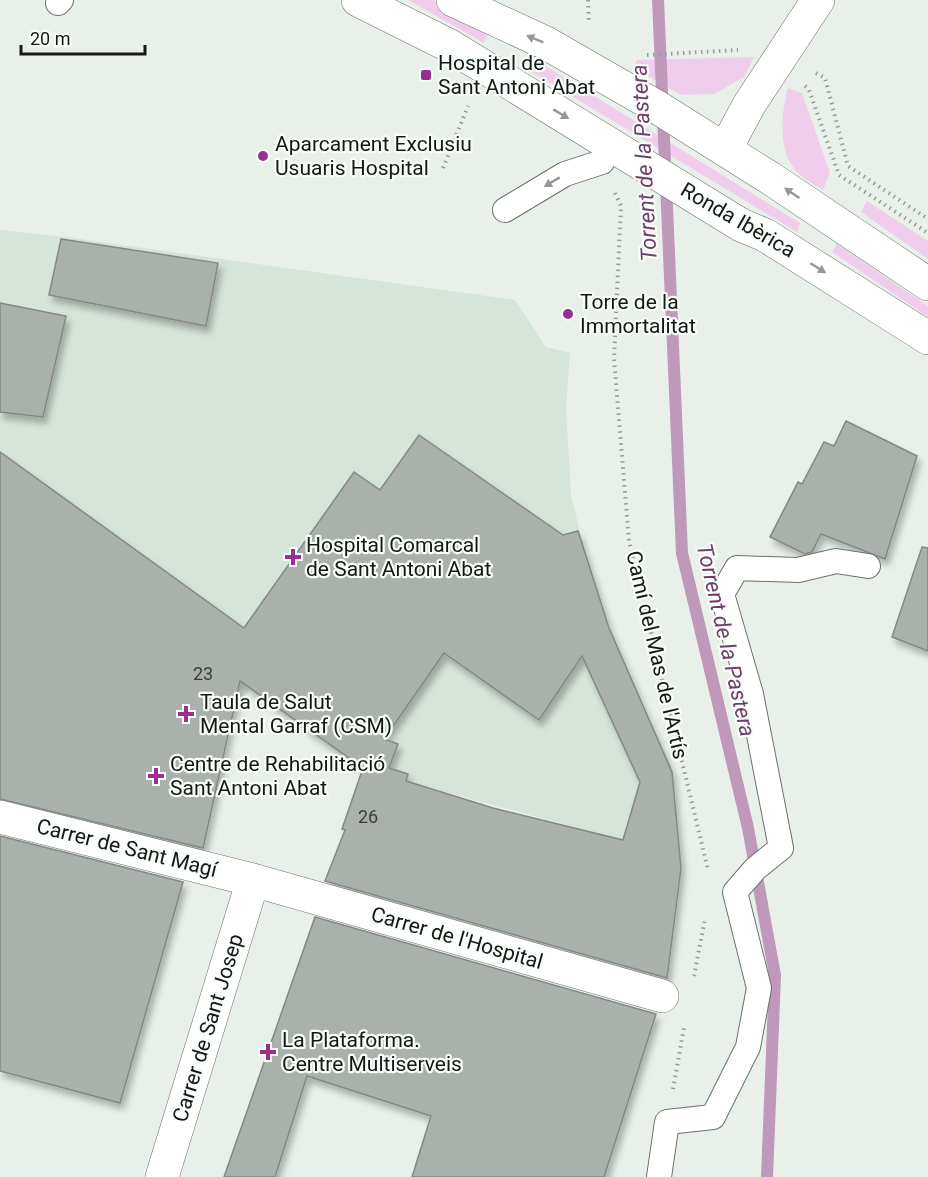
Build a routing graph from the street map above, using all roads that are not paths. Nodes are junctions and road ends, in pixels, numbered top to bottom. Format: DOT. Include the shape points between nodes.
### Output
graph roads {
  1 [pos="358,0"];
  2 [pos="453,0"];
  3 [pos="818,0"];
  4 [pos="725,150"];
  5 [pos="602,162"];
  6 [pos="505,210"];
  7 [pos="928,284"];
  8 [pos="928,338"];
  9 [pos="868,566"];
  10 [pos="0,817"];
  11 [pos="253,880"];
  12 [pos="674,1006"];
  13 [pos="162,1177"];
  14 [pos="659,1177"];
  1 -- 8 [label="street, Ronda Ibèrica, one-way" via="459,52 741,225 765,235"];
  4 -- 2 [label="street, one-way" via="562,52"];
  3 -- 4 [label="street" via="749,105"];
  7 -- 4 [label="street, one-way"];
  5 -- 6 [label="lane, one-way" via="565,174"];
  9 -- 14 [label="lane" via="836,561 798,570 737,568 722,594 751,694 781,848 735,892 759,988 748,1047 714,1117 667,1122"];
  10 -- 11 [label="street, Carrer de Sant Magí"];
  11 -- 12 [label="street, Carrer de l'Hospital"];
  11 -- 13 [label="street, Carrer de Sant Josep"];
}
